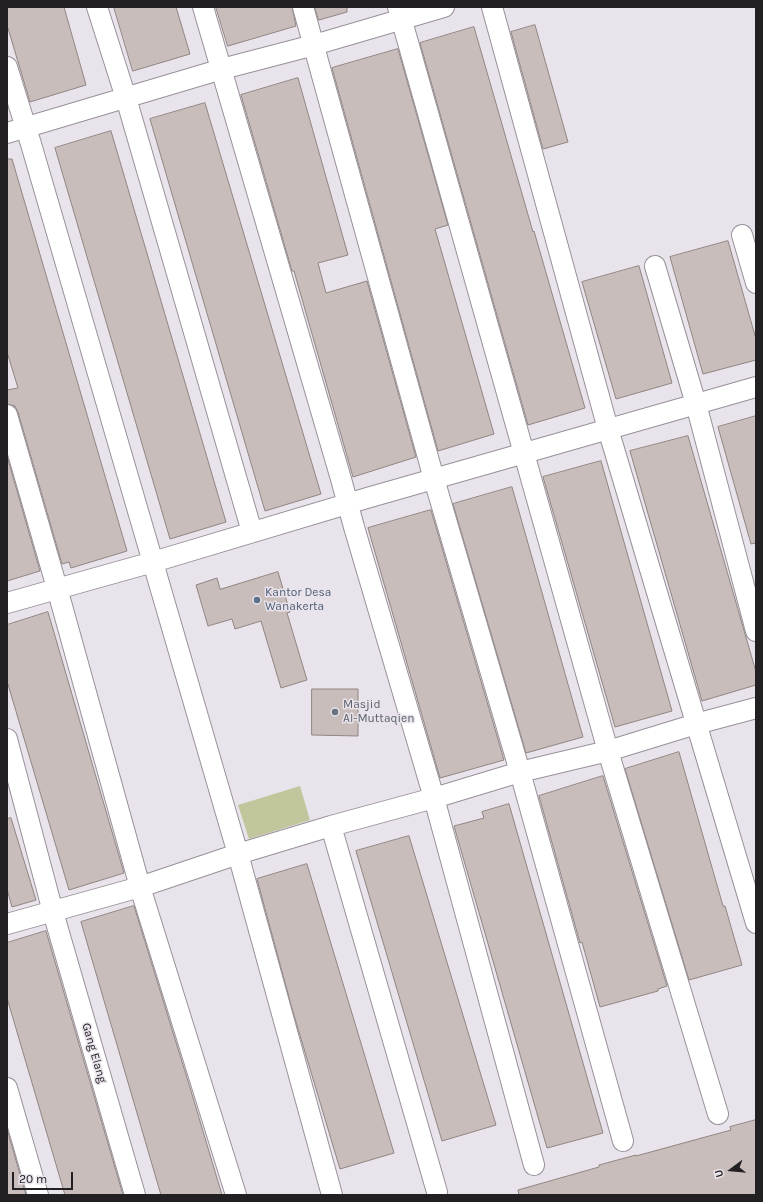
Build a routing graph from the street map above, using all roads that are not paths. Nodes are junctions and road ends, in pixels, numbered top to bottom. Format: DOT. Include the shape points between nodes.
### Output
graph roads {
  1 [pos="97,7"];
  2 [pos="203,7"];
  3 [pos="303,7"];
  4 [pos="444,7"];
  5 [pos="492,7"];
  6 [pos="400,13"];
  7 [pos="314,45"];
  8 [pos="7,67"];
  9 [pos="222,69"];
  10 [pos="126,98"];
  11 [pos="16,130"];
  12 [pos="742,235"];
  13 [pos="655,266"];
  14 [pos="756,283"];
  15 [pos="756,387"];
  16 [pos="696,404"];
  17 [pos="7,415"];
  18 [pos="608,429"];
  19 [pos="525,454"];
  20 [pos="434,479"];
  21 [pos="348,504"];
  22 [pos="252,532"];
  23 [pos="153,562"];
  24 [pos="58,588"];
  25 [pos="7,603"];
  26 [pos="756,631"];
  27 [pos="756,708"];
  28 [pos="696,724"];
  29 [pos="7,739"];
  30 [pos="608,751"];
  31 [pos="520,772"];
  32 [pos="434,798"];
  33 [pos="331,826"];
  34 [pos="238,854"];
  35 [pos="140,887"];
  36 [pos="53,912"];
  37 [pos="756,923"];
  38 [pos="7,924"];
  39 [pos="7,1088"];
  40 [pos="718,1114"];
  41 [pos="623,1141"];
  42 [pos="534,1165"];
  43 [pos="437,1192"];
  44 [pos="38,1195"];
  45 [pos="135,1195"];
  46 [pos="236,1195"];
  47 [pos="332,1195"];
  1 -- 10 [label="street"];
  2 -- 9 [label="street"];
  3 -- 7 [label="street"];
  4 -- 6 [label="street"];
  5 -- 18 [label="street"];
  6 -- 7 [label="street"];
  6 -- 19 [label="street"];
  7 -- 9 [label="street"];
  7 -- 20 [label="street"];
  8 -- 11 [label="street"];
  9 -- 10 [label="street"];
  9 -- 21 [label="street"];
  10 -- 11 [label="street"];
  10 -- 22 [label="street"];
  11 -- 23 [label="street"];
  12 -- 14 [label="street"];
  13 -- 16 [label="street"];
  15 -- 16 [label="street"];
  16 -- 18 [label="street"];
  16 -- 26 [label="street"];
  17 -- 24 [label="street"];
  18 -- 19 [label="street"];
  18 -- 28 [label="street"];
  19 -- 20 [label="street"];
  19 -- 30 [label="street"];
  20 -- 21 [label="street"];
  20 -- 31 [label="street"];
  21 -- 22 [label="street"];
  21 -- 32 [label="street"];
  22 -- 23 [label="street"];
  23 -- 24 [label="street"];
  23 -- 34 [label="street"];
  24 -- 25 [label="street"];
  24 -- 35 [label="street"];
  27 -- 28 [label="street"];
  28 -- 30 [label="street"];
  28 -- 37 [label="street"];
  29 -- 36 [label="street, Gang Elang"];
  30 -- 31 [label="street"];
  30 -- 40 [label="street"];
  31 -- 32 [label="street"];
  31 -- 41 [label="street"];
  32 -- 33 [label="street"];
  32 -- 42 [label="street"];
  33 -- 34 [label="street"];
  33 -- 43 [label="street"];
  34 -- 35 [label="street"];
  34 -- 47 [label="street"];
  35 -- 36 [label="street"];
  35 -- 46 [label="street"];
  36 -- 38 [label="street"];
  36 -- 45 [label="street, Gang Elang"];
  39 -- 44 [label="street"];
}
